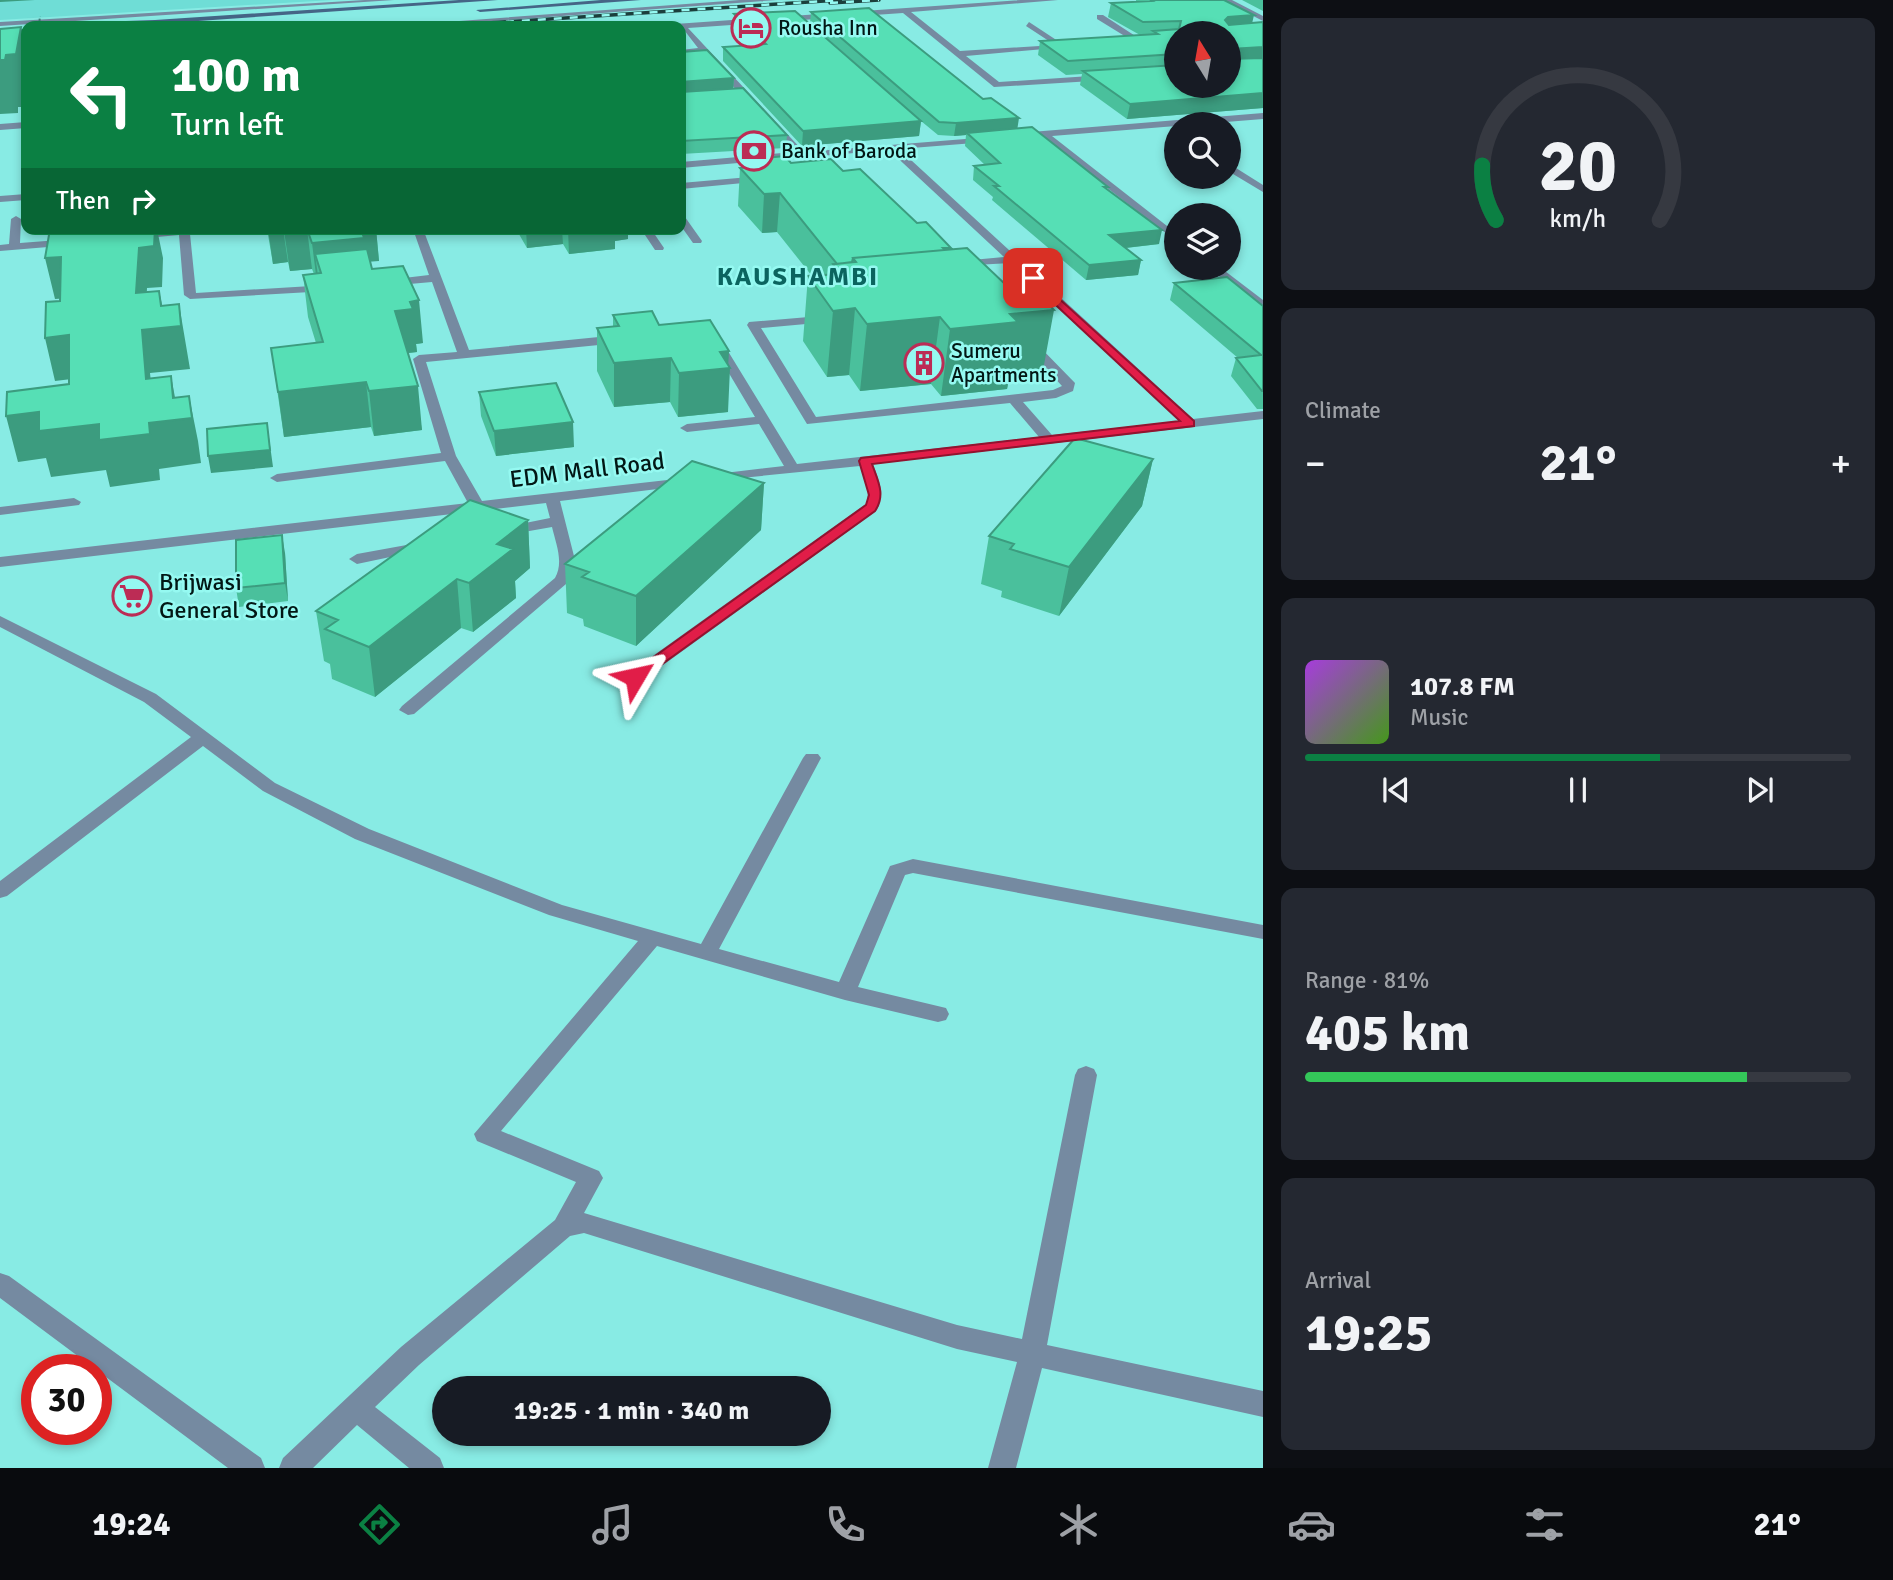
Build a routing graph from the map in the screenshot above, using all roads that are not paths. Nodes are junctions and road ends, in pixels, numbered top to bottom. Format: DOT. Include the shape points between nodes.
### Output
graph roads {
  1 [pos="254,0"];
  2 [pos="391,0"];
  3 [pos="495,0"];
  4 [pos="637,0"];
  5 [pos="773,0"];
  6 [pos="1054,0"];
  7 [pos="1226,0"];
  8 [pos="258,8"];
  9 [pos="904,10"];
  10 [pos="1100,17"];
  11 [pos="795,18"];
  12 [pos="1263,19"];
  13 [pos="90,21"];
  14 [pos="170,21"];
  15 [pos="318,21"];
  16 [pos="468,21"];
  17 [pos="1029,24"];
  18 [pos="21,26"];
  19 [pos="686,26"];
  20 [pos="0,28"];
  21 [pos="21,29"];
  22 [pos="808,30"];
  23 [pos="686,32"];
  24 [pos="1151,40"];
  25 [pos="1139,41"];
  26 [pos="1126,42"];
  27 [pos="1075,46"];
  28 [pos="1063,47"];
  29 [pos="705,50"];
  30 [pos="686,52"];
  31 [pos="956,54"];
  32 [pos="1121,77"];
  33 [pos="746,95"];
  34 [pos="733,96"];
  35 [pos="1263,116"];
  36 [pos="1241,118"];
  37 [pos="1164,124"];
  38 [pos="21,125"];
  39 [pos="0,127"];
  40 [pos="926,134"];
  41 [pos="1043,134"];
  42 [pos="936,142"];
  43 [pos="891,147"];
  44 [pos="802,155"];
  45 [pos="783,156"];
  46 [pos="686,165"];
  47 [pos="798,170"];
  48 [pos="1241,175"];
  49 [pos="776,178"];
  50 [pos="686,186"];
  51 [pos="1263,189"];
  52 [pos="21,197"];
  53 [pos="0,199"];
  54 [pos="21,219"];
  55 [pos="0,221"];
  56 [pos="686,226"];
  57 [pos="1164,229"];
  58 [pos="152,235"];
  59 [pos="184,235"];
  60 [pos="420,235"];
  61 [pos="650,235"];
  62 [pos="119,238"];
  63 [pos="79,241"];
  64 [pos="697,241"];
  65 [pos="14,247"];
  66 [pos="0,248"];
  67 [pos="659,248"];
  68 [pos="1013,260"];
  69 [pos="962,274"];
  70 [pos="435,278"];
  71 [pos="1229,280"];
  72 [pos="368,284"];
  73 [pos="341,287"];
  74 [pos="1263,306"];
  75 [pos="837,317"];
  76 [pos="710,331"];
  77 [pos="635,337"];
  78 [pos="1025,338"];
  79 [pos="464,354"];
  80 [pos="1014,399"];
  81 [pos="1263,415"];
  82 [pos="764,420"];
  83 [pos="1190,423"];
  84 [pos="687,428"];
  85 [pos="1049,440"];
  86 [pos="449,456"];
  87 [pos="865,461"];
  88 [pos="793,469"];
  89 [pos="277,478"];
  90 [pos="552,497"];
  91 [pos="74,502"];
  92 [pos="477,506"];
  93 [pos="0,511"];
  94 [pos="558,521"];
  95 [pos="491,534"];
  96 [pos="437,544"];
  97 [pos="357,559"];
  98 [pos="0,562"];
  99 [pos="0,621"];
  100 [pos="635,677"];
  101 [pos="408,710"];
  102 [pos="202,738"];
  103 [pos="812,758"];
  104 [pos="0,891"];
  105 [pos="1263,932"];
  106 [pos="653,937"];
  107 [pos="706,951"];
  108 [pos="845,992"];
  109 [pos="938,1014"];
  110 [pos="1086,1075"];
  111 [pos="565,1227"];
  112 [pos="0,1284"];
  113 [pos="1032,1356"];
  114 [pos="1263,1405"];
  115 [pos="356,1408"];
  116 [pos="251,1468"];
  117 [pos="293,1468"];
  118 [pos="430,1468"];
  119 [pos="1002,1468"];
  1 -- 8 [label="lane"];
  2 -- 8 [label="lane"];
  3 -- 14 [label="main road"];
  4 -- 15 [label="main road"];
  5 -- 16 [label="street"];
  6 -- 9 [label="street"];
  7 -- 12 [label="street"];
  8 -- 13 [label="lane"];
  9 -- 11 [label="street"];
  9 -- 31 [label="street"];
  10 -- 25 [label="street"];
  11 -- 19 [label="street"];
  11 -- 22 [label="street"];
  17 -- 28 [label="street"];
  18 -- 20 [label="lane"];
  20 -- 21 [label="main road"];
  23 -- 29 [label="street"];
  24 -- 25 [label="street"];
  25 -- 26 [label="street"];
  27 -- 28 [label="street"];
  28 -- 31 [label="street"];
  29 -- 30 [label="street"];
  29 -- 33 [label="street"];
  31 -- 32 [label="street" via="997,85"];
  33 -- 34 [label="street"];
  33 -- 44 [label="street"];
  35 -- 36 [label="street"];
  37 -- 41 [label="street"];
  38 -- 39 [label="street"];
  40 -- 42 [label="street"];
  41 -- 42 [label="street"];
  41 -- 57 [label="street"];
  42 -- 43 [label="street"];
  43 -- 44 [label="street"];
  43 -- 68 [label="street"];
  44 -- 45 [label="street"];
  45 -- 46 [label="street"];
  45 -- 47 [label="street"];
  48 -- 51 [label="street"];
  49 -- 50 [label="street"];
  52 -- 53 [label="street"];
  54 -- 55 [label="street"];
  54 -- 65 [label="street"];
  56 -- 64 [label="street"];
  58 -- 62 [label="street"];
  59 -- 73 [label="street" via="190,295 194,297"];
  60 -- 70 [label="street"];
  61 -- 67 [label="street"];
  63 -- 65 [label="street"];
  65 -- 66 [label="street"];
  68 -- 69 [label="street" via="953,265"];
  68 -- 83 [label="street"];
  70 -- 72 [label="street"];
  70 -- 79 [label="street"];
  71 -- 74 [label="street"];
  75 -- 80 [label="street" via="753,325 812,421"];
  76 -- 82 [label="street"];
  77 -- 79 [label="street"];
  78 -- 80 [label="street" via="1069,383 1056,394"];
  79 -- 86 [label="street" via="419,359"];
  80 -- 85 [label="street"];
  81 -- 83 [label="street, EDM Mall Road"];
  82 -- 84 [label="street"];
  82 -- 88 [label="street"];
  83 -- 85 [label="street, EDM Mall Road"];
  85 -- 87 [label="street, EDM Mall Road"];
  86 -- 89 [label="street"];
  86 -- 92 [label="street"];
  87 -- 88 [label="street, EDM Mall Road"];
  87 -- 100 [label="street" via="876,495 871,508"];
  88 -- 90 [label="street, EDM Mall Road"];
  90 -- 92 [label="street, EDM Mall Road"];
  90 -- 94 [label="street"];
  91 -- 93 [label="street"];
  92 -- 98 [label="street, EDM Mall Road"];
  94 -- 95 [label="street"];
  94 -- 101 [label="street" via="567,560 561,581"];
  96 -- 97 [label="street"];
  99 -- 102 [label="street" via="149,698"];
  102 -- 104 [label="street"];
  102 -- 106 [label="street" via="269,788 362,834 556,910"];
  103 -- 107 [label="street"];
  105 -- 108 [label="street" via="905,866 897,871"];
  106 -- 107 [label="street"];
  106 -- 111 [label="street" via="485,1134 591,1178"];
  107 -- 108 [label="street"];
  108 -- 109 [label="street"];
  110 -- 113 [label="street"];
  111 -- 113 [label="street" via="583,1223"];
  111 -- 115 [label="street" via="410,1356"];
  112 -- 116 [label="street"];
  113 -- 114 [label="street"];
  113 -- 119 [label="street"];
  115 -- 117 [label="street"];
  115 -- 118 [label="street"];
}
